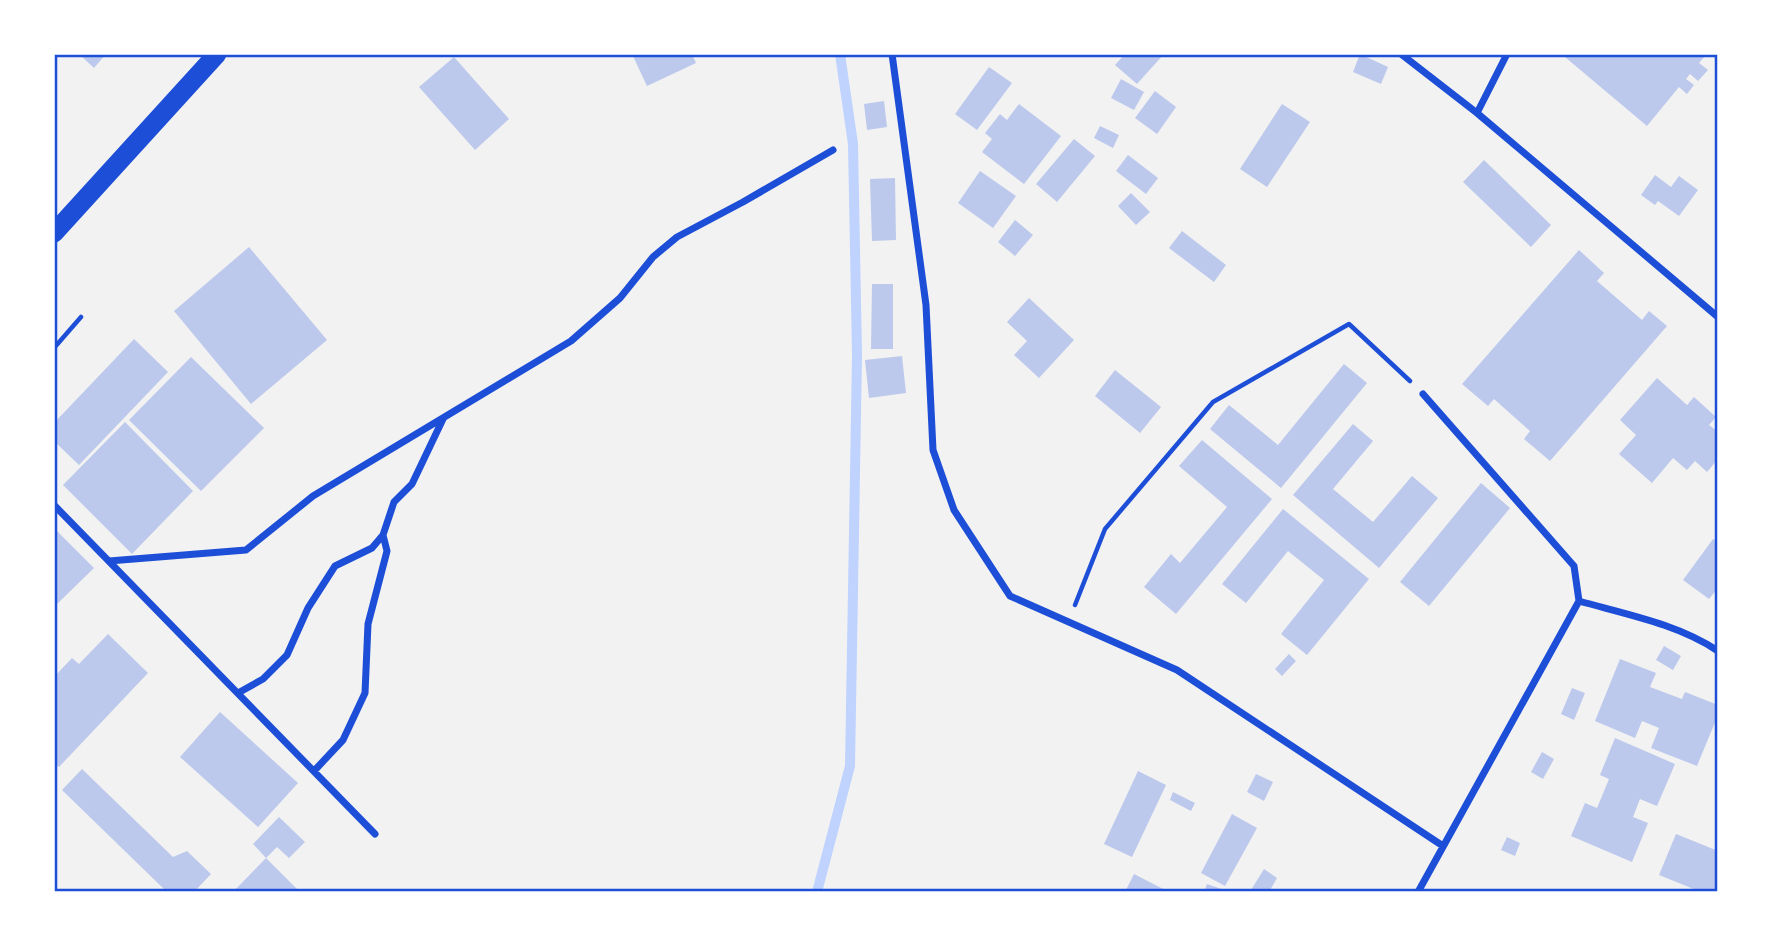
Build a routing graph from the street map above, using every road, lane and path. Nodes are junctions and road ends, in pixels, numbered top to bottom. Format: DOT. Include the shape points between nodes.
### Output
graph roads {
  1 [pos="217,54"];
  2 [pos="892,54"];
  3 [pos="1401,54"];
  4 [pos="1507,54"];
  5 [pos="1478,113"];
  6 [pos="833,150"];
  7 [pos="54,233"];
  8 [pos="81,317"];
  9 [pos="1718,317"];
  10 [pos="54,348"];
  11 [pos="1423,394"];
  12 [pos="443,418"];
  13 [pos="54,505"];
  14 [pos="383,534"];
  15 [pos="109,561"];
  16 [pos="1579,601"];
  17 [pos="1068,622"];
  18 [pos="1718,651"];
  19 [pos="237,693"];
  20 [pos="314,771"];
  21 [pos="375,834"];
  22 [pos="1443,846"];
  23 [pos="1418,892"];
  1 -- 7 [label="highway"];
  2 -- 17 [label="street" via="926,305 933,450 954,510 1010,596"];
  3 -- 5 [label="street"];
  4 -- 5 [label="street"];
  5 -- 9 [label="street"];
  6 -- 12 [label="street" via="677,237 653,257 620,298 571,341"];
  8 -- 10 [label="path"];
  11 -- 16 [label="street" via="1574,566"];
  11 -- 17 [label="path" via="1349,324 1213,402 1105,529"];
  12 -- 14 [label="street" via="412,484 394,502"];
  12 -- 15 [label="street" via="313,496 246,550"];
  13 -- 15 [label="street"];
  14 -- 19 [label="street" via="372,548 335,566 308,608 287,655 263,679"];
  14 -- 20 [label="street" via="387,551 368,624 365,693 343,740"];
  15 -- 19 [label="street"];
  16 -- 18 [label="street" via="1701,639"];
  16 -- 22 [label="street"];
  17 -- 22 [label="street" via="1177,670"];
  19 -- 20 [label="street"];
  20 -- 21 [label="street"];
  22 -- 23 [label="street"];
}
